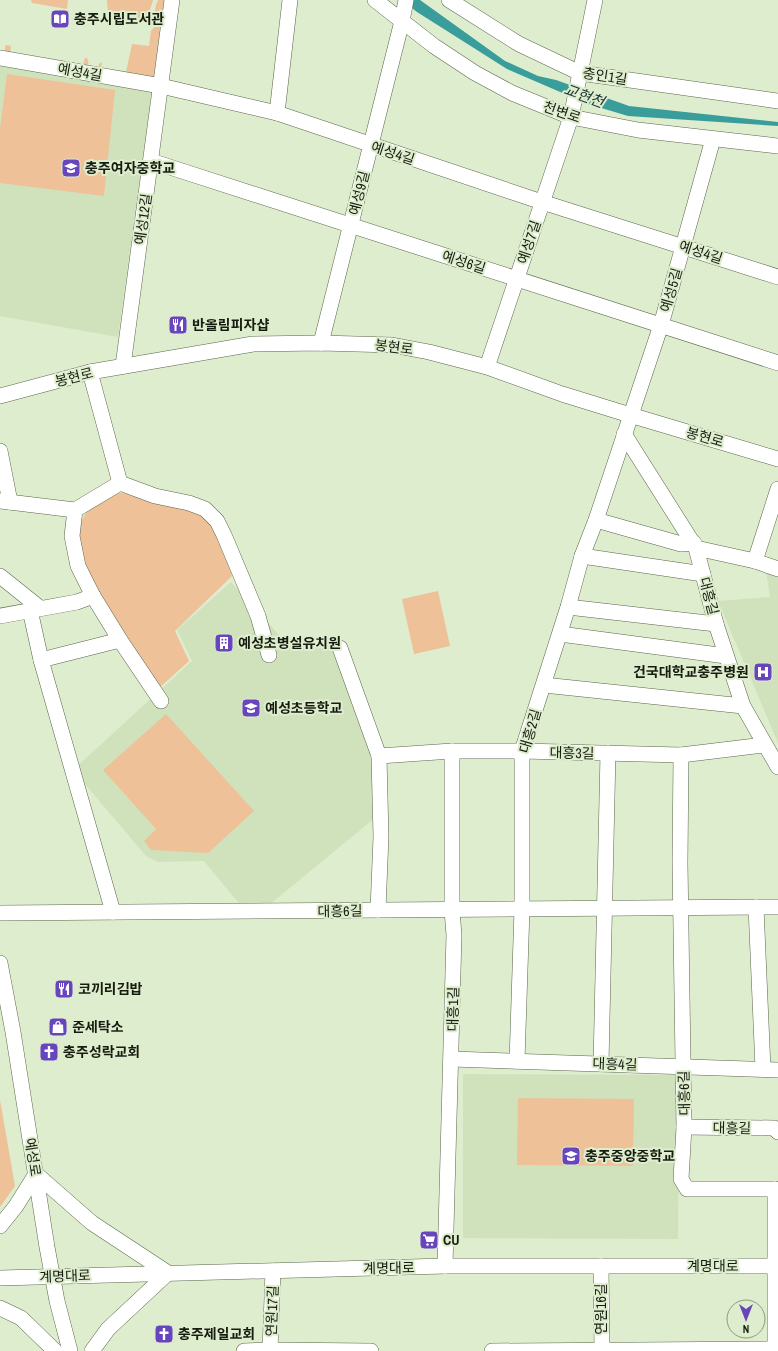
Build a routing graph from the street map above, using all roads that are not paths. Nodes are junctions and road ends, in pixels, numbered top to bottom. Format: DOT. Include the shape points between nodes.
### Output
graph roads {
  1 [pos="172,0"];
  2 [pos="290,0"];
  3 [pos="375,0"];
  4 [pos="449,0"];
  5 [pos="595,0"];
  6 [pos="404,10"];
  7 [pos="0,58"];
  8 [pos="580,73"];
  9 [pos="161,86"];
  10 [pos="778,101"];
  11 [pos="277,113"];
  12 [pos="571,117"];
  13 [pos="713,139"];
  14 [pos="371,145"];
  15 [pos="778,146"];
  16 [pos="151,161"];
  17 [pos="542,202"];
  18 [pos="350,225"];
  19 [pos="684,247"];
  20 [pos="778,277"];
  21 [pos="516,279"];
  22 [pos="661,325"];
  23 [pos="321,343"];
  24 [pos="778,363"];
  25 [pos="123,366"];
  26 [pos="487,367"];
  27 [pos="90,372"];
  28 [pos="0,396"];
  29 [pos="630,415"];
  30 [pos="624,434"];
  31 [pos="0,451"];
  32 [pos="778,459"];
  33 [pos="120,483"];
  34 [pos="778,489"];
  35 [pos="5,501"];
  36 [pos="75,510"];
  37 [pos="596,520"];
  38 [pos="695,545"];
  39 [pos="582,556"];
  40 [pos="756,561"];
  41 [pos="778,569"];
  42 [pos="703,574"];
  43 [pos="0,576"];
  44 [pos="93,596"];
  45 [pos="568,607"];
  46 [pos="35,609"];
  47 [pos="0,616"];
  48 [pos="716,624"];
  49 [pos="560,634"];
  50 [pos="120,640"];
  51 [pos="340,648"];
  52 [pos="269,655"];
  53 [pos="726,656"];
  54 [pos="41,660"];
  55 [pos="544,685"];
  56 [pos="161,701"];
  57 [pos="743,706"];
  58 [pos="764,745"];
  59 [pos="522,751"];
  60 [pos="452,752"];
  61 [pos="608,753"];
  62 [pos="681,755"];
  63 [pos="379,756"];
  64 [pos="778,767"];
  65 [pos="756,907"];
  66 [pos="778,907"];
  67 [pos="604,908"];
  68 [pos="681,908"];
  69 [pos="522,909"];
  70 [pos="378,910"];
  71 [pos="452,910"];
  72 [pos="114,912"];
  73 [pos="0,914"];
  74 [pos="0,963"];
  75 [pos="452,1059"];
  76 [pos="517,1061"];
  77 [pos="601,1064"];
  78 [pos="683,1067"];
  79 [pos="771,1070"];
  80 [pos="684,1127"];
  81 [pos="778,1132"];
  82 [pos="36,1174"];
  83 [pos="776,1188"];
  84 [pos="0,1226"];
  85 [pos="445,1266"];
  86 [pos="601,1266"];
  87 [pos="777,1266"];
  88 [pos="273,1271"];
  89 [pos="168,1273"];
  90 [pos="52,1276"];
  91 [pos="0,1278"];
  92 [pos="0,1308"];
  93 [pos="50,1349"];
  94 [pos="270,1350"];
  95 [pos="602,1350"];
  96 [pos="776,1350"];
  97 [pos="70,1351"];
  98 [pos="92,1351"];
  99 [pos="244,1351"];
  100 [pos="371,1351"];
  101 [pos="492,1351"];
  1 -- 9 [label="street, 예성12길"];
  2 -- 11 [label="street"];
  3 -- 6 [label="street, 천변로"];
  4 -- 8 [label="street, 충인1길" via="519,44"];
  5 -- 8 [label="street, 예성7길"];
  6 -- 12 [label="street, 천변로" via="434,46 475,73 512,93"];
  6 -- 14 [label="street, 예성9길"];
  7 -- 9 [label="street, 예성4길"];
  8 -- 10 [label="street, 충인1길"];
  8 -- 12 [label="street, 예성7길"];
  9 -- 11 [label="street, 예성4길"];
  9 -- 16 [label="street, 예성12길"];
  11 -- 14 [label="street, 예성4길"];
  12 -- 13 [label="street, 천변로" via="638,130"];
  12 -- 17 [label="street, 예성7길"];
  13 -- 15 [label="street, 천변로"];
  13 -- 19 [label="street, 예성5길"];
  14 -- 17 [label="street, 예성4길"];
  14 -- 18 [label="street, 예성9길"];
  16 -- 18 [label="street, 예성6길"];
  16 -- 25 [label="street, 예성12길"];
  17 -- 19 [label="street, 예성4길"];
  17 -- 21 [label="street, 예성7길"];
  18 -- 21 [label="street, 예성6길"];
  18 -- 23 [label="street, 예성9길"];
  19 -- 20 [label="street, 예성4길"];
  19 -- 22 [label="street, 예성5길"];
  21 -- 22 [label="street, 예성6길"];
  21 -- 26 [label="street, 예성7길"];
  22 -- 24 [label="street, 예성6길"];
  22 -- 29 [label="street, 예성5길"];
  23 -- 25 [label="street, 봉현로" via="253,344"];
  23 -- 26 [label="street, 봉현로" via="392,345"];
  25 -- 27 [label="street, 봉현로"];
  26 -- 29 [label="street, 봉현로"];
  27 -- 28 [label="street, 봉현로"];
  27 -- 33 [label="street"];
  29 -- 30 [label="street, 대흥2길"];
  29 -- 32 [label="street, 봉현로"];
  30 -- 37 [label="street, 대흥2길"];
  30 -- 38 [label="street, 대흥길"];
  31 -- 35 [label="street"];
  33 -- 36 [label="street"];
  33 -- 52 [label="street" via="155,496 205,509 217,521 258,616"];
  34 -- 40 [label="street"];
  35 -- 36 [label="street"];
  36 -- 44 [label="street" via="72,536 78,566"];
  37 -- 38 [label="street" via="681,544"];
  37 -- 39 [label="street, 대흥2길"];
  38 -- 40 [label="street"];
  38 -- 42 [label="street, 대흥길"];
  39 -- 42 [label="street"];
  39 -- 45 [label="street, 대흥2길"];
  40 -- 41 [label="street"];
  42 -- 48 [label="street, 대흥길"];
  43 -- 46 [label="street"];
  44 -- 46 [label="street" via="77,602"];
  44 -- 50 [label="street"];
  45 -- 48 [label="street"];
  45 -- 49 [label="street, 대흥2길"];
  46 -- 47 [label="street"];
  46 -- 54 [label="street"];
  48 -- 53 [label="street, 대흥길"];
  49 -- 53 [label="street"];
  49 -- 55 [label="street, 대흥2길"];
  50 -- 54 [label="street"];
  50 -- 56 [label="street"];
  51 -- 63 [label="street"];
  53 -- 57 [label="street, 대흥길"];
  54 -- 72 [label="street"];
  55 -- 57 [label="street"];
  55 -- 59 [label="street, 대흥2길"];
  57 -- 58 [label="street, 대흥길"];
  58 -- 62 [label="street, 대흥3길"];
  58 -- 64 [label="street, 대흥길"];
  59 -- 60 [label="street, 대흥3길"];
  59 -- 61 [label="street, 대흥3길"];
  59 -- 69 [label="street, 대흥2길"];
  60 -- 63 [label="street, 대흥3길"];
  60 -- 71 [label="street, 대흥1길"];
  61 -- 62 [label="street, 대흥3길"];
  61 -- 67 [label="street"];
  62 -- 68 [label="street, 대흥6길"];
  63 -- 70 [label="street" via="381,837"];
  65 -- 66 [label="street, 대흥6길"];
  65 -- 68 [label="street, 대흥6길"];
  65 -- 79 [label="street"];
  67 -- 68 [label="street, 대흥6길"];
  67 -- 69 [label="street, 대흥6길"];
  67 -- 77 [label="street"];
  68 -- 78 [label="street, 대흥6길"];
  69 -- 71 [label="street, 대흥6길"];
  69 -- 76 [label="street, 대흥2길"];
  70 -- 71 [label="street, 대흥6길"];
  70 -- 72 [label="street, 대흥6길"];
  71 -- 75 [label="street, 대흥1길"];
  72 -- 73 [label="street, 대흥6길"];
  74 -- 82 [label="street, 예성로"];
  75 -- 76 [label="street, 대흥4길"];
  75 -- 85 [label="street, 대흥1길"];
  76 -- 77 [label="street, 대흥4길"];
  77 -- 78 [label="street, 대흥4길"];
  78 -- 79 [label="street, 대흥4길"];
  78 -- 80 [label="street, 대흥6길"];
  80 -- 81 [label="street, 대흥길" via="774,1128"];
  80 -- 83 [label="street, 대흥6길" via="680,1179 688,1189"];
  82 -- 84 [label="street"];
  82 -- 89 [label="street" via="92,1223"];
  82 -- 90 [label="street, 예성로"];
  83 -- 87 [label="street"];
  85 -- 86 [label="street, 계명대로"];
  85 -- 88 [label="street, 계명대로"];
  86 -- 87 [label="street, 계명대로"];
  86 -- 95 [label="street, 연원16길"];
  87 -- 96 [label="street"];
  88 -- 89 [label="street, 계명대로"];
  88 -- 94 [label="street, 연원17길"];
  89 -- 90 [label="street, 계명대로"];
  89 -- 98 [label="street" via="108,1329"];
  90 -- 91 [label="street, 계명대로"];
  90 -- 97 [label="street, 예성로"];
  92 -- 93 [label="street" via="21,1318"];
  94 -- 99 [label="street"];
  94 -- 100 [label="street"];
  95 -- 96 [label="street"];
  95 -- 101 [label="street"];
}
